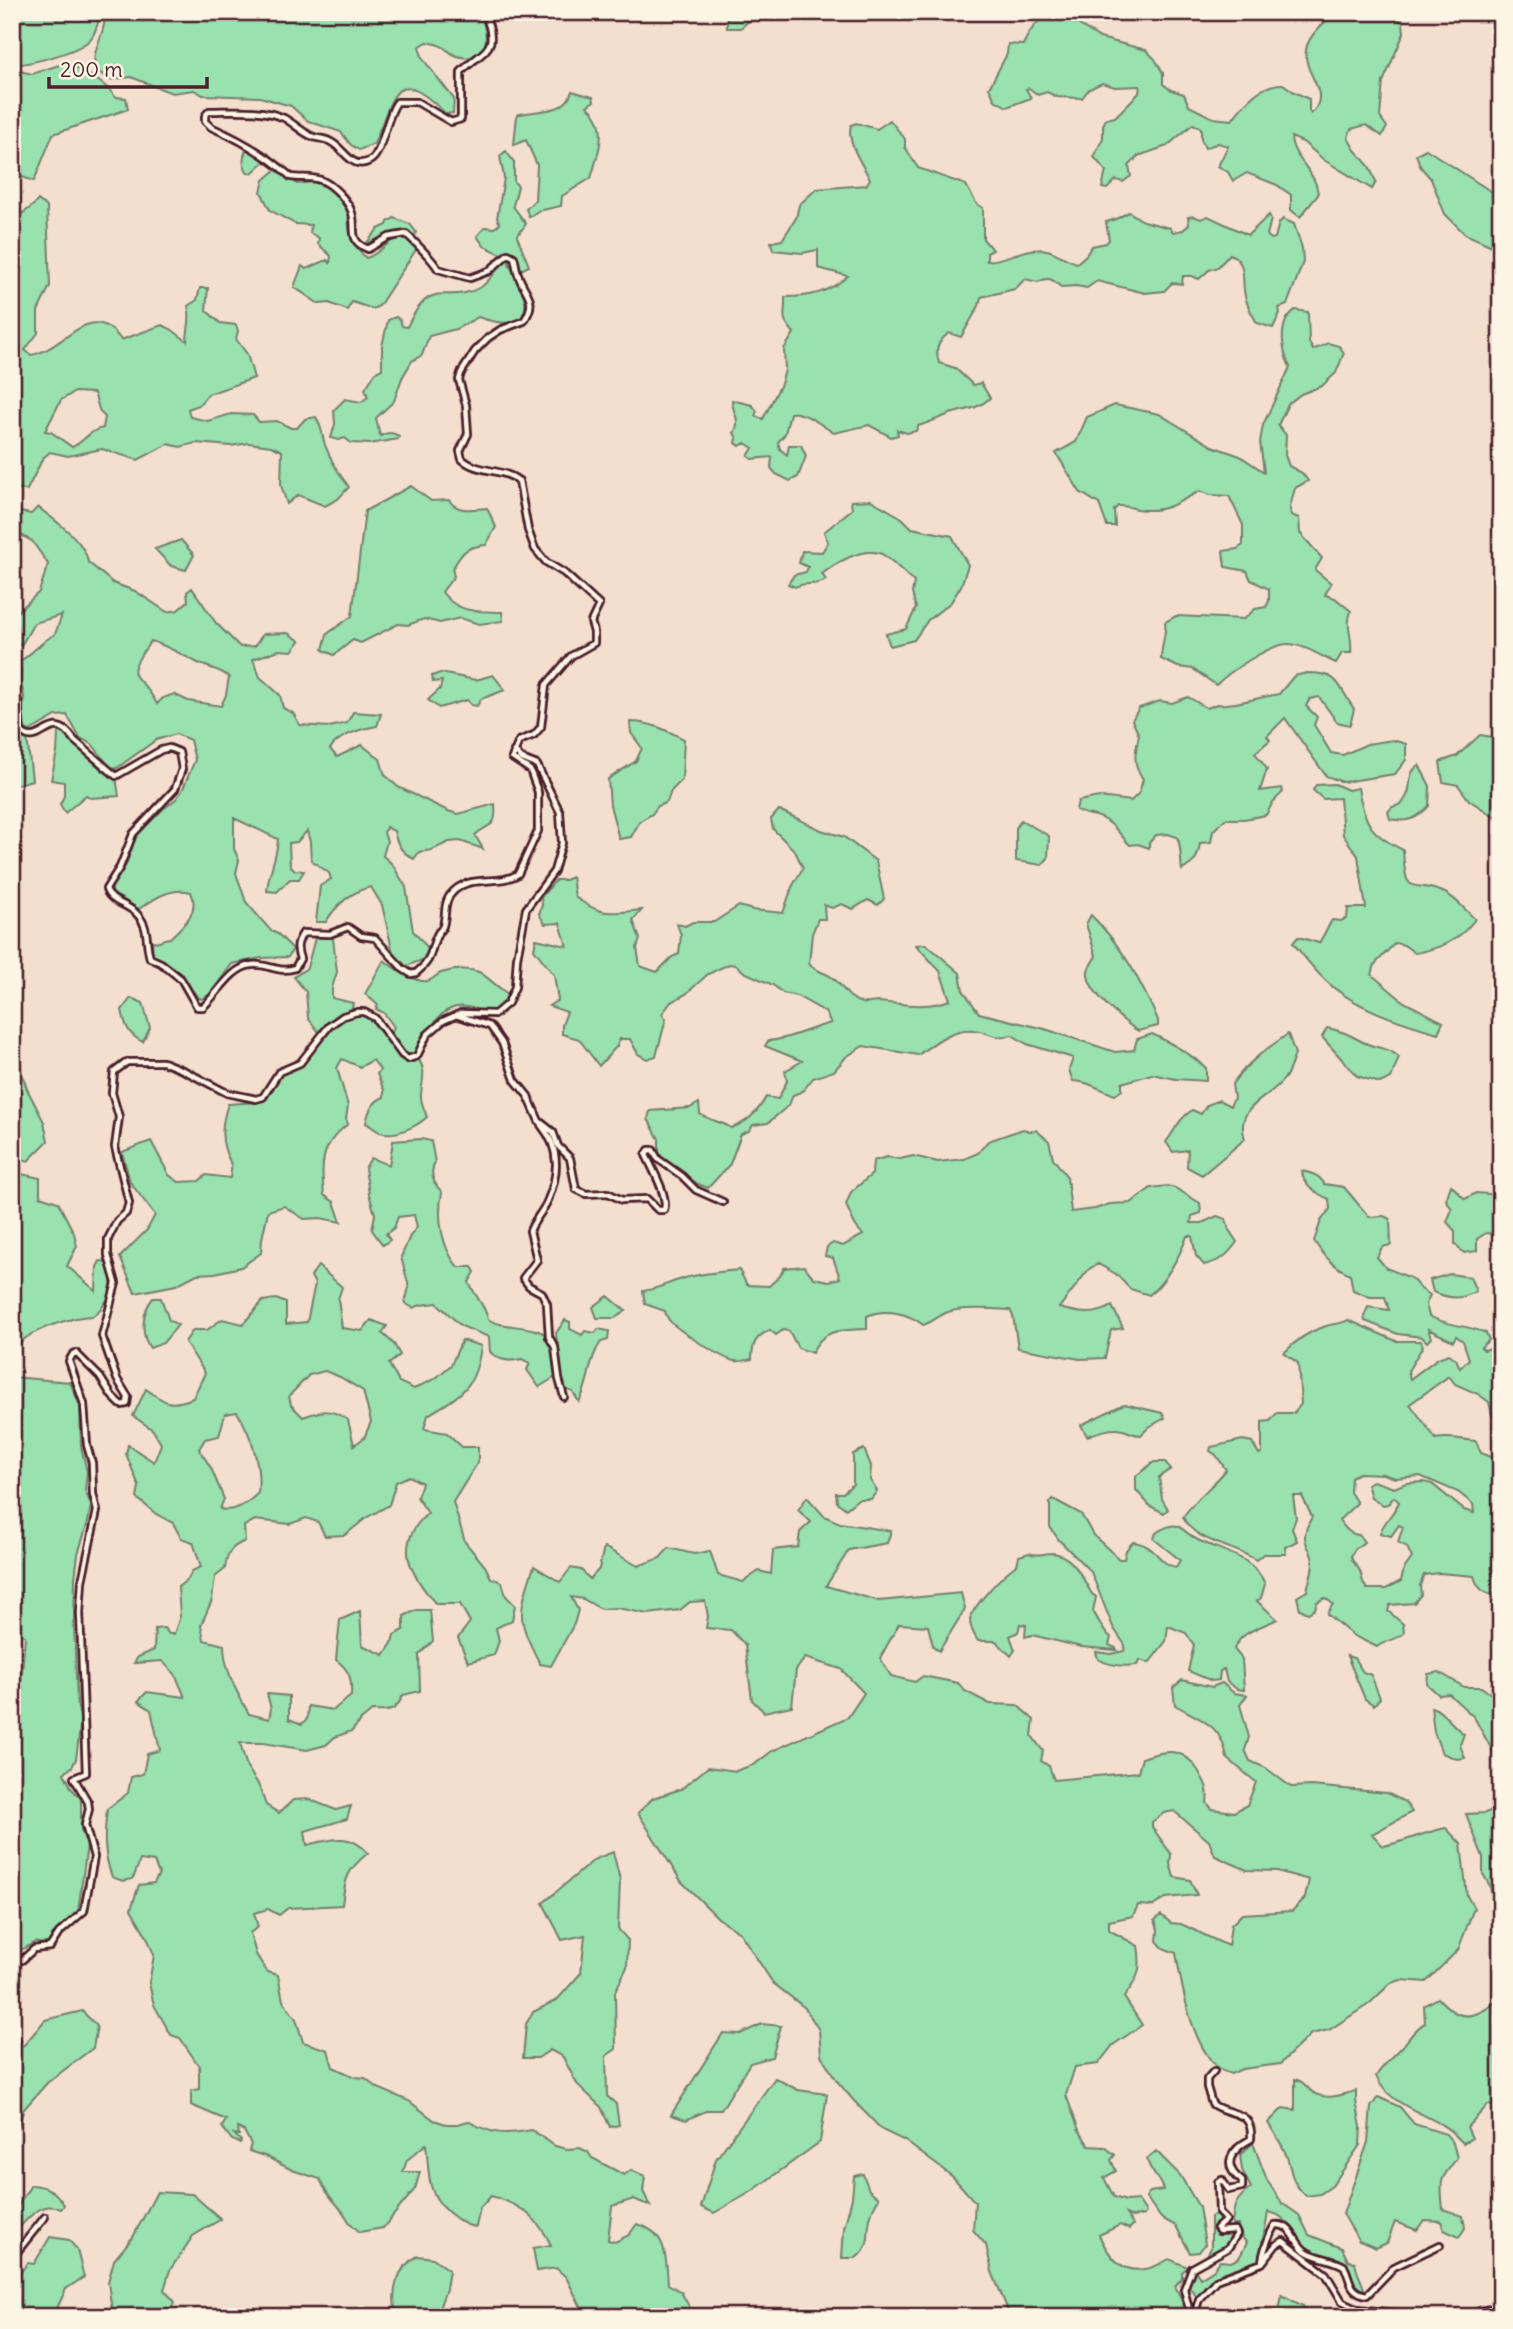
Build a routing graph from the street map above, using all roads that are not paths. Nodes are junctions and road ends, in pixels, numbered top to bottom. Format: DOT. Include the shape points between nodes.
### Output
graph roads {
  1 [pos="484,12"];
  2 [pos="12,691"];
  3 [pos="514,751"];
  4 [pos="455,1014"];
  5 [pos="539,1121"];
  6 [pos="723,1202"];
  7 [pos="564,1397"];
  8 [pos="12,1960"];
  9 [pos="12,2037"];
  10 [pos="12,2046"];
  11 [pos="1214,2071"];
  12 [pos="45,2217"];
  13 [pos="1440,2245"];
  14 [pos="12,2258"];
  15 [pos="1262,2263"];
  16 [pos="1501,2307"];
  17 [pos="1192,2317"];
  18 [pos="1402,2317"];
  19 [pos="1469,2317"];
  1 -- 3 [label="street" via="490,45 461,72 461,119 451,122 417,102 397,102 376,154 368,161 352,161 340,148 310,136 284,118 209,111 205,121 278,163 291,177 328,183 351,210 353,234 363,247 368,249 402,233 431,257 438,269 470,278 493,268 506,254 514,257 529,293 530,309 524,321 481,344 461,373 468,434 460,451 471,465 519,481 535,550 599,605 591,622 594,643 570,656 549,680 541,727 519,741"];
  2 -- 3 [label="street" via="24,735 37,736 52,726 64,729 116,776 162,750 179,752 182,769 175,789 133,834 106,889 110,897 136,912 146,929 150,958 181,979 192,1002 203,1007 240,968 254,964 284,971 295,968 303,933 330,934 348,927 375,938 403,969 419,972 433,954 444,907 454,891 474,881 514,877 535,841 536,783 530,770 512,758"];
  3 -- 4 [label="street" via="537,765 554,797 562,843 554,871 526,909 513,996 495,1014"];
  4 -- 5 [label="street" via="490,1026"];
  4 -- 8 [label="street" via="434,1027 417,1056 408,1059 375,1018 364,1012 349,1013 329,1026 300,1063 279,1072 263,1097 256,1099 227,1093 163,1062 127,1062 114,1072 112,1093 119,1117 115,1147 129,1203 108,1239 116,1283 102,1336 127,1404 117,1402 76,1353 69,1361 84,1404 97,1511 80,1613 87,1767 86,1773 74,1778 88,1802 85,1825 94,1857 84,1911 50,1947"];
  5 -- 6 [label="street" via="553,1132 570,1158 574,1186 581,1193 647,1199 664,1210 660,1183 646,1155 653,1150 696,1190"];
  5 -- 7 [label="street" via="557,1156 557,1172 547,1203 530,1231 537,1260 523,1278 542,1293 547,1304 549,1337"];
  9 -- 10 [label="street" via="18,2040"];
  11 -- 17 [label="street" via="1207,2079 1212,2104 1243,2116 1250,2123 1252,2136 1232,2155 1231,2173 1242,2181 1242,2187 1229,2190 1222,2180 1218,2182 1219,2213 1226,2220 1217,2228 1237,2234 1228,2248 1193,2267 1184,2289"];
  12 -- 14 [label="street"];
  13 -- 15 [label="street" via="1394,2267 1367,2295 1350,2286 1344,2266 1307,2252 1283,2225 1271,2231"];
  15 -- 17 [label="street" via="1216,2280 1199,2299"];
  15 -- 18 [label="street" via="1283,2241 1326,2274 1342,2301"];
  16 -- 19 [label="street"];
}
